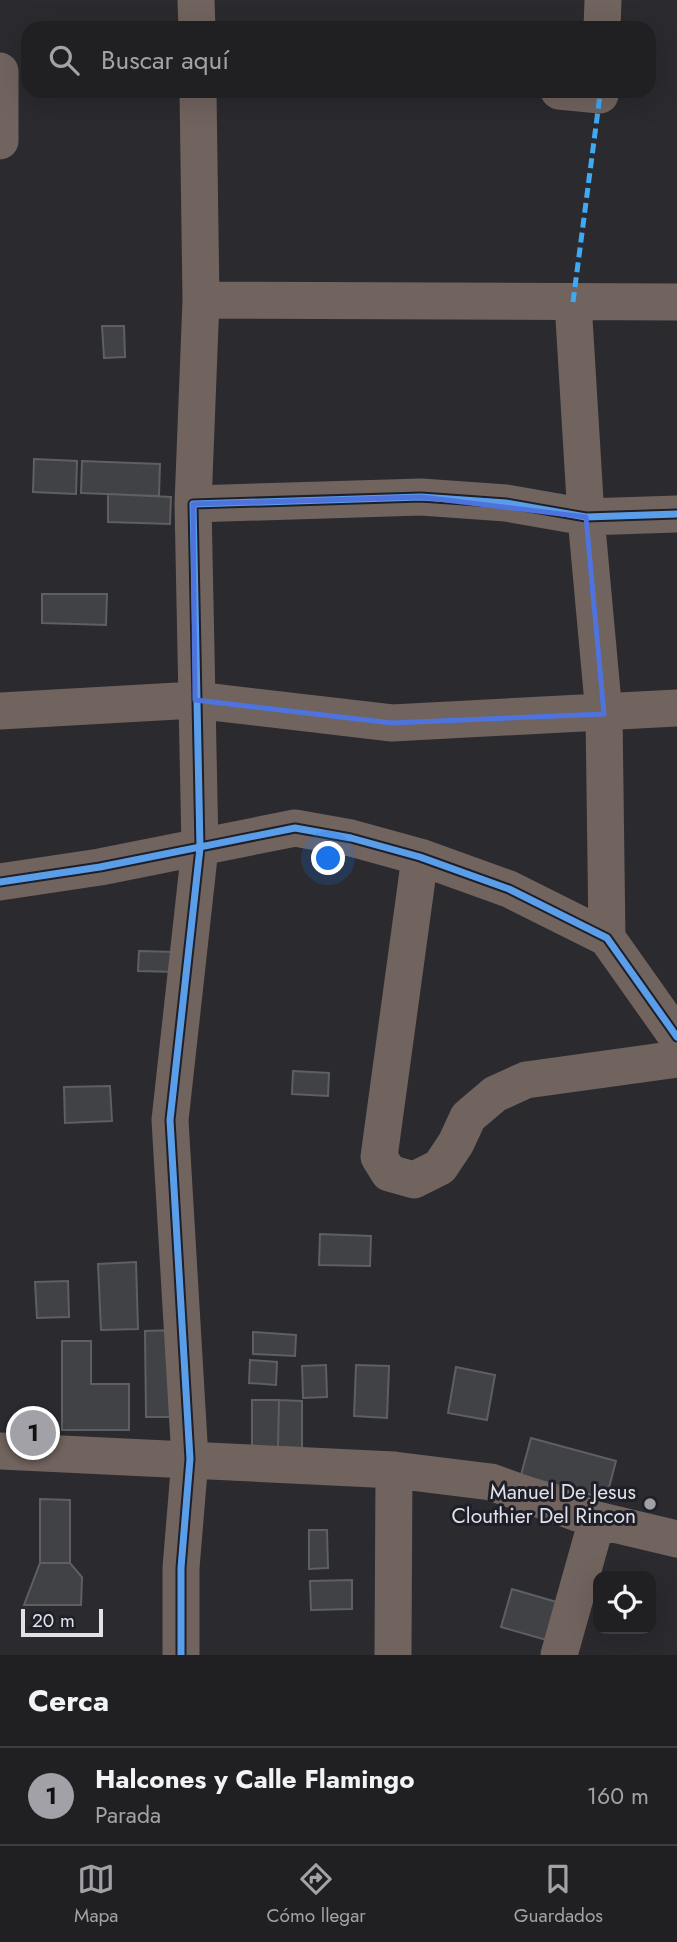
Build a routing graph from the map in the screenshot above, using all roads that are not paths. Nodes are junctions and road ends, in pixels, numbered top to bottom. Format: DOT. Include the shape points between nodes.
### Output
graph roads {
  1 [pos="196,0"];
  2 [pos="603,0"];
  3 [pos="197,21"];
  4 [pos="602,21"];
  5 [pos="0,71"];
  6 [pos="198,98"];
  7 [pos="0,141"];
  8 [pos="201,300"];
  9 [pos="573,302"];
  10 [pos="677,302"];
  11 [pos="193,505"];
  12 [pos="677,514"];
  13 [pos="586,517"];
  14 [pos="195,700"];
  15 [pos="677,708"];
  16 [pos="0,711"];
  17 [pos="604,714"];
  18 [pos="200,848"];
  19 [pos="420,857"];
  20 [pos="0,882"];
  21 [pos="607,938"];
  22 [pos="677,1037"];
  23 [pos="677,1059"];
  24 [pos="0,1451"];
  25 [pos="190,1459"];
  26 [pos="394,1470"];
  27 [pos="597,1520"];
  28 [pos="677,1539"];
  29 [pos="181,1655"];
  30 [pos="393,1655"];
  31 [pos="559,1655"];
  1 -- 3 [label="street"];
  2 -- 4 [label="street"];
  5 -- 7 [label="street"];
  6 -- 8 [label="street"];
  8 -- 9 [label="street"];
  8 -- 11 [label="street"];
  9 -- 10 [label="street"];
  9 -- 13 [label="street"];
  11 -- 13 [label="street" via="421,497 506,503"];
  11 -- 14 [label="street"];
  12 -- 13 [label="street"];
  13 -- 17 [label="street"];
  14 -- 16 [label="street"];
  14 -- 17 [label="street" via="393,723"];
  14 -- 18 [label="street"];
  15 -- 17 [label="street"];
  17 -- 21 [label="street"];
  18 -- 19 [label="street" via="295,828"];
  18 -- 20 [label="street"];
  18 -- 25 [label="street" via="170,1120"];
  19 -- 21 [label="street" via="509,889"];
  19 -- 23 [label="street" via="379,1157 389,1173 414,1180 440,1167 468,1116 495,1094 526,1080"];
  21 -- 22 [label="street"];
  24 -- 25 [label="street"];
  25 -- 26 [label="street"];
  25 -- 29 [label="street" via="181,1568"];
  26 -- 27 [label="street" via="491,1482"];
  26 -- 30 [label="street"];
  27 -- 28 [label="street"];
  27 -- 31 [label="street"];
}
